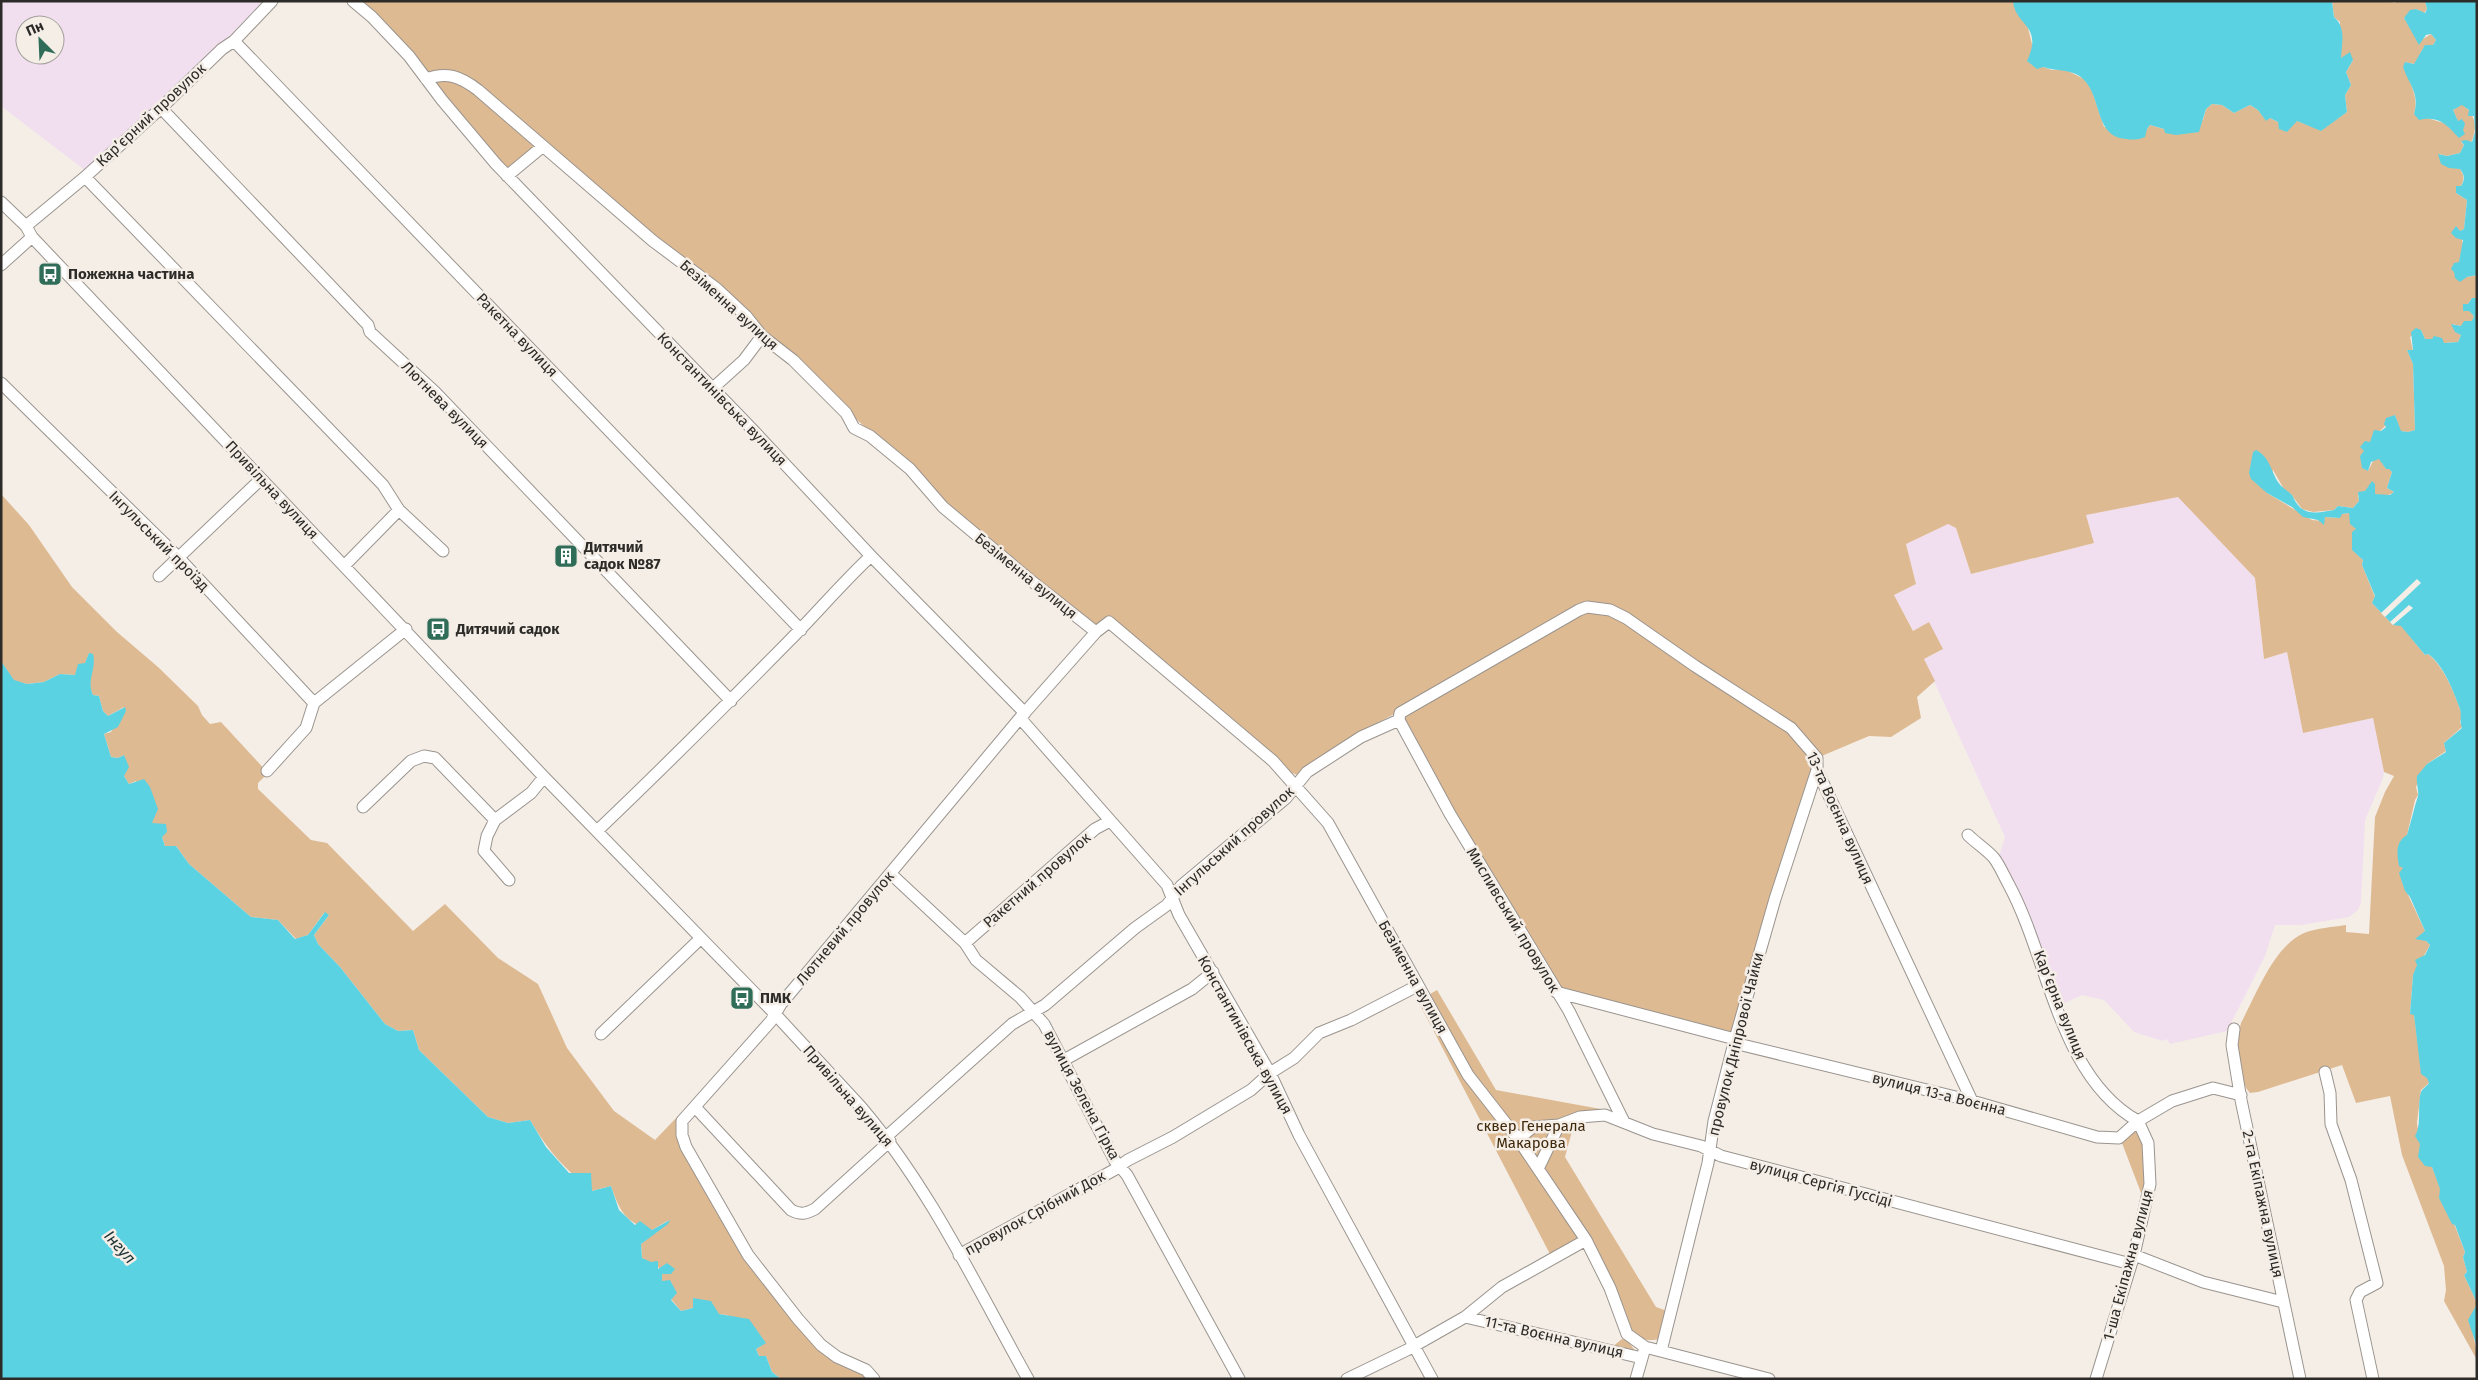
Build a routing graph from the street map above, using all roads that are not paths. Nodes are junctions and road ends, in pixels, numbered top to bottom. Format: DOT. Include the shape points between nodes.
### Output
graph roads {
  1 [pos="272,1"];
  2 [pos="353,1"];
  3 [pos="234,41"];
  4 [pos="426,79"];
  5 [pos="161,108"];
  6 [pos="542,146"];
  7 [pos="507,176"];
  8 [pos="85,177"];
  9 [pos="1,202"];
  10 [pos="26,226"];
  11 [pos="32,237"];
  12 [pos="1,265"];
  13 [pos="762,336"];
  14 [pos="1,383"];
  15 [pos="713,388"];
  16 [pos="261,479"];
  17 [pos="400,510"];
  18 [pos="443,551"];
  19 [pos="871,556"];
  20 [pos="178,557"];
  21 [pos="344,566"];
  22 [pos="159,576"];
  23 [pos="1587,607"];
  24 [pos="1109,622"];
  25 [pos="406,629"];
  26 [pos="801,630"];
  27 [pos="1096,632"];
  28 [pos="731,700"];
  29 [pos="314,704"];
  30 [pos="1022,716"];
  31 [pos="1399,720"];
  32 [pos="1817,770"];
  33 [pos="267,771"];
  34 [pos="544,777"];
  35 [pos="1295,787"];
  36 [pos="363,807"];
  37 [pos="495,820"];
  38 [pos="1110,821"];
  39 [pos="597,831"];
  40 [pos="1968,835"];
  41 [pos="891,874"];
  42 [pos="509,880"];
  43 [pos="1173,896"];
  44 [pos="700,939"];
  45 [pos="965,943"];
  46 [pos="1213,972"];
  47 [pos="1417,986"];
  48 [pos="1556,992"];
  49 [pos="1032,1012"];
  50 [pos="775,1014"];
  51 [pos="2234,1028"];
  52 [pos="601,1034"];
  53 [pos="1734,1041"];
  54 [pos="1064,1060"];
  55 [pos="2325,1072"];
  56 [pos="1270,1073"];
  57 [pos="2241,1095"];
  58 [pos="1972,1101"];
  59 [pos="695,1107"];
  60 [pos="2138,1121"];
  61 [pos="1624,1122"];
  62 [pos="1559,1125"];
  63 [pos="888,1139"];
  64 [pos="1518,1139"];
  65 [pos="1710,1151"];
  66 [pos="1120,1166"];
  67 [pos="1538,1169"];
  68 [pos="1586,1240"];
  69 [pos="959,1255"];
  70 [pos="2132,1260"];
  71 [pos="2283,1302"];
  72 [pos="1465,1317"];
  73 [pos="1414,1346"];
  74 [pos="1661,1351"];
  75 [pos="1643,1353"];
  76 [pos="874,1379"];
  77 [pos="1028,1379"];
  78 [pos="1239,1379"];
  79 [pos="1347,1379"];
  80 [pos="1432,1379"];
  81 [pos="1636,1379"];
  82 [pos="1769,1379"];
  83 [pos="2096,1379"];
  84 [pos="2300,1379"];
  85 [pos="2373,1379"];
  1 -- 3 [label="street, Карʼєрний провулок"];
  2 -- 4 [label="street" via="384,28"];
  3 -- 5 [label="street, Карʼєрний провулок"];
  3 -- 26 [label="street, Ракетна вулиця"];
  4 -- 6 [label="street, Безіменна вулиця" via="446,74 466,81"];
  4 -- 7 [label="street, Константинівська вулиця"];
  5 -- 8 [label="street, Карʼєрний провулок"];
  5 -- 28 [label="street, Лютнева вулиця" via="368,325 370,332 435,392"];
  6 -- 7 [label="street"];
  6 -- 13 [label="street, Безіменна вулиця" via="652,241 717,289"];
  7 -- 15 [label="street, Константинівська вулиця"];
  8 -- 10 [label="street, Карʼєрний провулок"];
  8 -- 17 [label="street" via="383,485"];
  9 -- 10 [label="street, Привільна вулиця"];
  10 -- 11 [label="street, Привільна вулиця"];
  11 -- 12 [label="street"];
  11 -- 16 [label="street, Привільна вулиця"];
  13 -- 15 [label="street" via="744,360"];
  13 -- 27 [label="street, Безіменна вулиця" via="793,360 846,413 854,428 870,436 910,469 943,507"];
  14 -- 20 [label="street, Інгульський проїзд"];
  15 -- 19 [label="street, Константинівська вулиця"];
  16 -- 20 [label="street"];
  16 -- 21 [label="street, Привільна вулиця"];
  17 -- 18 [label="street"];
  17 -- 21 [label="street"];
  19 -- 26 [label="street"];
  19 -- 30 [label="street, Константинівська вулиця"];
  20 -- 22 [label="street"];
  20 -- 29 [label="street, Інгульський проїзд"];
  21 -- 25 [label="street, Привільна вулиця"];
  23 -- 31 [label="street, Інгульський провулок" via="1400,713"];
  23 -- 32 [label="street, 13-та Воєнна вулиця" via="1610,610 1626,618 1791,728 1817,758"];
  24 -- 27 [label="street, Лютневий провулок"];
  24 -- 35 [label="street, Безіменна вулиця" via="1274,761"];
  25 -- 29 [label="street"];
  25 -- 34 [label="street, Привільна вулиця"];
  26 -- 28 [label="street"];
  27 -- 30 [label="street, Лютневий провулок"];
  28 -- 39 [label="street"];
  29 -- 33 [label="street" via="306,728"];
  30 -- 38 [label="street, Константинівська вулиця"];
  30 -- 41 [label="street, Лютневий провулок"];
  31 -- 35 [label="street, Інгульський провулок" via="1360,737 1307,772"];
  31 -- 48 [label="street, Мисливський провулок" via="1450,814"];
  32 -- 53 [label="street, провулок Дніпрової Чайки"];
  32 -- 58 [label="street, 13-та Воєнна вулиця"];
  34 -- 37 [label="street" via="531,793"];
  34 -- 39 [label="street, Привільна вулиця"];
  35 -- 43 [label="street, Інгульський провулок"];
  35 -- 47 [label="street, Безіменна вулиця" via="1328,823"];
  36 -- 37 [label="street" via="411,761 424,756 435,758"];
  37 -- 42 [label="street" via="484,851"];
  38 -- 43 [label="street, Константинівська вулиця"];
  38 -- 45 [label="street, Ракетний провулок" via="1095,829"];
  39 -- 44 [label="street, Привільна вулиця"];
  40 -- 60 [label="street, Карʼєрна вулиця" via="1994,858 2022,910 2078,1056 2120,1111"];
  41 -- 45 [label="street, вулиця Зелена Гірка"];
  41 -- 50 [label="street, Лютневий провулок"];
  43 -- 46 [label="street, Константинівська вулиця" via="1179,915"];
  43 -- 49 [label="street, Інгульський провулок" via="1167,905"];
  44 -- 50 [label="street, Привільна вулиця"];
  44 -- 52 [label="street"];
  45 -- 49 [label="street, вулиця Зелена Гірка" via="976,960 1015,992"];
  46 -- 54 [label="street" via="1192,989"];
  46 -- 56 [label="street, Константинівська вулиця"];
  47 -- 56 [label="street, провулок Срібний Док" via="1320,1033 1294,1058"];
  47 -- 64 [label="street, Безіменна вулиця" via="1468,1075"];
  48 -- 53 [label="street, вулиця 13-а Воєнна"];
  48 -- 61 [label="street, Мисливський провулок"];
  49 -- 54 [label="street, вулиця Зелена Гірка" via="1044,1024"];
  49 -- 63 [label="street, Інгульський провулок" via="1012,1024"];
  50 -- 59 [label="street, Лютневий провулок"];
  50 -- 63 [label="street, Привільна вулиця"];
  51 -- 57 [label="street, 2-га Екіпажна вулиця" via="2232,1045"];
  53 -- 58 [label="street, вулиця 13-а Воєнна"];
  53 -- 65 [label="street, провулок Дніпрової Чайки"];
  54 -- 66 [label="street, вулиця Зелена Гірка"];
  55 -- 85 [label="street" via="2330,1093 2331,1124 2351,1180 2377,1283 2360,1292 2356,1300"];
  56 -- 66 [label="street, провулок Срібний Док" via="1251,1090"];
  56 -- 73 [label="street, Константинівська вулиця" via="1299,1135"];
  57 -- 60 [label="street" via="2213,1088 2172,1101"];
  57 -- 71 [label="street, 2-га Екіпажна вулиця"];
  58 -- 60 [label="street, вулиця 13-а Воєнна" via="2110,1139 2119,1138"];
  59 -- 63 [label="street, Інгульський провулок" via="791,1210 799,1214 815,1209"];
  59 -- 76 [label="street, Лютневий провулок" via="682,1121 686,1147 748,1255 821,1345 837,1357 866,1370"];
  60 -- 70 [label="street, 1-ша Екіпажна вулиця" via="2148,1143 2150,1170 2145,1211"];
  61 -- 62 [label="street, вулиця Сергія Гуссіді" via="1606,1115 1580,1117"];
  61 -- 65 [label="street, вулиця Сергія Гуссіді"];
  62 -- 64 [label="street, вулиця Сергія Гуссіді" via="1533,1127"];
  62 -- 67 [label="street"];
  63 -- 69 [label="street, Привільна вулиця"];
  64 -- 67 [label="street, Безіменна вулиця"];
  65 -- 70 [label="street, вулиця Сергія Гуссіді"];
  65 -- 74 [label="street, провулок Дніпрової Чайки"];
  66 -- 69 [label="street, провулок Срібний Док"];
  66 -- 78 [label="street, вулиця Зелена Гірка"];
  67 -- 68 [label="street, Безіменна вулиця"];
  68 -- 72 [label="street, 11-та Воєнна вулиця" via="1502,1287"];
  68 -- 75 [label="street, Безіменна вулиця" via="1610,1288 1627,1334"];
  69 -- 77 [label="street, Привільна вулиця"];
  70 -- 71 [label="street, вулиця Сергія Гуссіді"];
  70 -- 83 [label="street, 1-ша Екіпажна вулиця"];
  71 -- 84 [label="street, 2-га Екіпажна вулиця"];
  72 -- 73 [label="street, 11-та Воєнна вулиця"];
  72 -- 75 [label="street, 11-та Воєнна вулиця"];
  73 -- 79 [label="street, 11-та Воєнна вулиця"];
  73 -- 80 [label="street, Константинівська вулиця"];
  74 -- 75 [label="street, 11-та Воєнна вулиця"];
  74 -- 82 [label="street, 11-та Воєнна вулиця"];
  75 -- 81 [label="street"];
}
